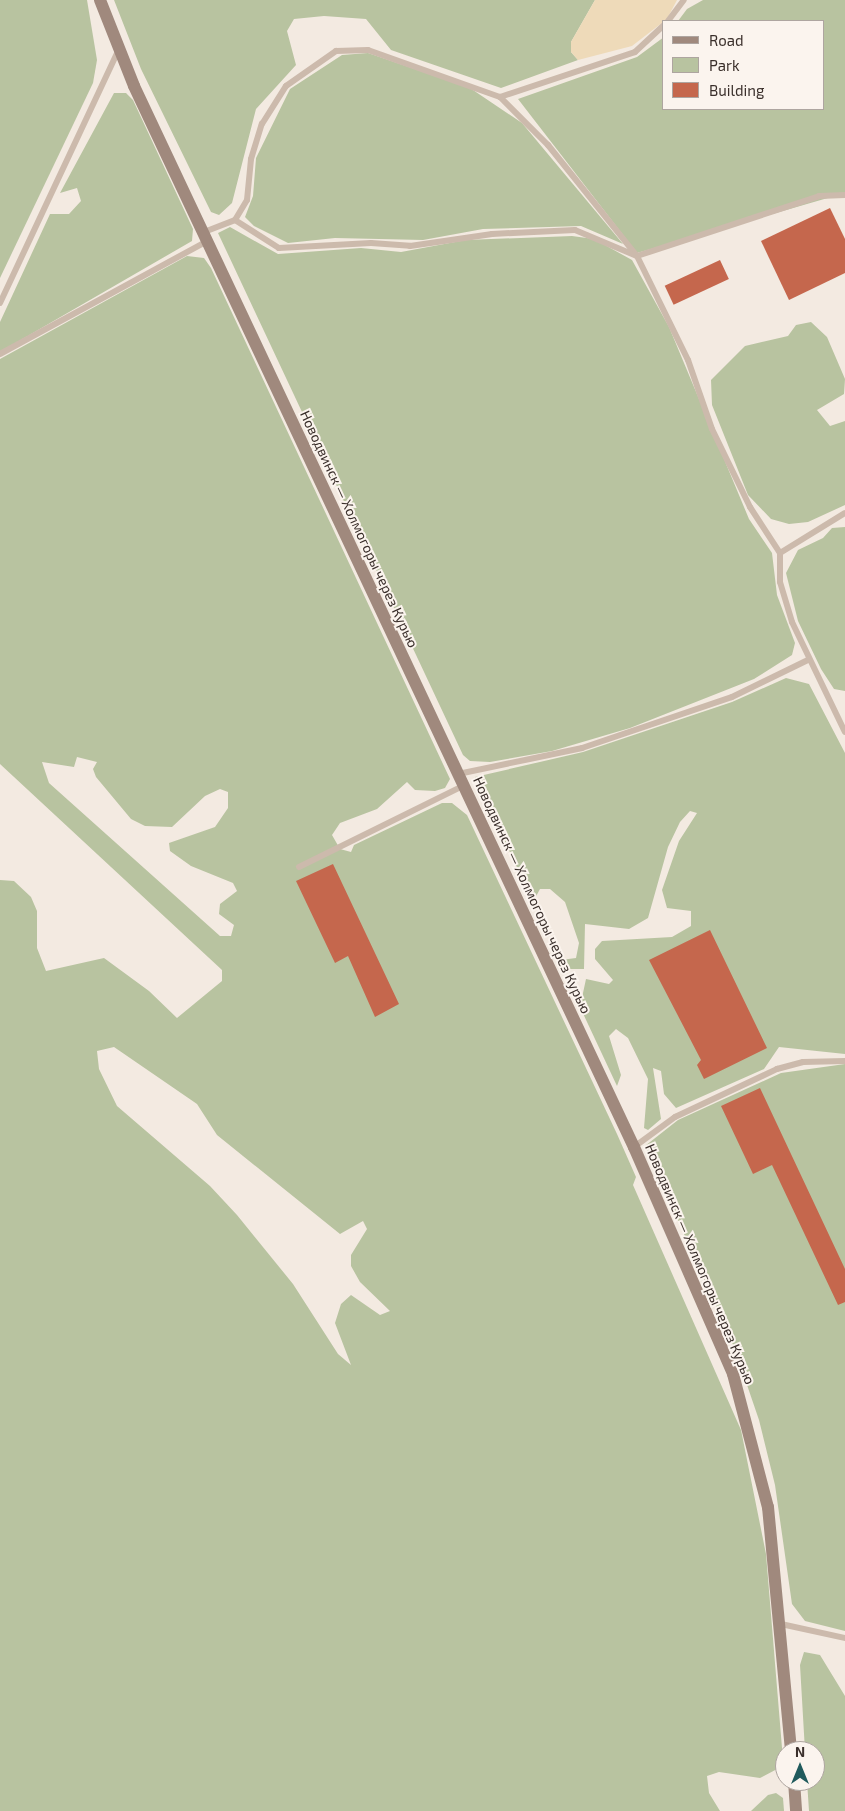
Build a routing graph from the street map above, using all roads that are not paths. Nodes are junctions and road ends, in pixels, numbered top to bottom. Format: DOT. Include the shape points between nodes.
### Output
graph roads {
  1 [pos="100,0"];
  2 [pos="684,0"];
  3 [pos="669,20"];
  4 [pos="662,28"];
  5 [pos="119,50"];
  6 [pos="500,96"];
  7 [pos="845,195"];
  8 [pos="235,220"];
  9 [pos="206,237"];
  10 [pos="637,256"];
  11 [pos="0,303"];
  12 [pos="0,354"];
  13 [pos="845,513"];
  14 [pos="780,553"];
  15 [pos="808,660"];
  16 [pos="845,732"];
  17 [pos="458,774"];
  18 [pos="463,786"];
  19 [pos="299,867"];
  20 [pos="845,1061"];
  21 [pos="634,1147"];
  22 [pos="781,1624"];
  23 [pos="845,1638"];
  24 [pos="790,1741"];
  25 [pos="795,1791"];
  26 [pos="796,1811"];
  1 -- 5 [label="main road, Новодвинск — Холмогоры через Курью"];
  2 -- 3 [label="lane"];
  4 -- 6 [label="lane" via="635,52"];
  5 -- 9 [label="main road, Новодвинск — Холмогоры через Курью"];
  5 -- 11 [label="lane"];
  6 -- 8 [label="lane" via="368,50 336,51 286,86 262,124 251,159 247,200"];
  6 -- 10 [label="lane" via="548,145"];
  7 -- 10 [label="lane" via="819,196"];
  8 -- 9 [label="lane"];
  8 -- 10 [label="lane" via="279,248 371,243 410,246 492,234 575,230"];
  9 -- 12 [label="lane"];
  9 -- 17 [label="main road, Новодвинск — Холмогоры через Курью"];
  10 -- 14 [label="lane" via="688,360 712,429 745,499"];
  13 -- 14 [label="lane"];
  14 -- 15 [label="lane" via="780,582"];
  15 -- 16 [label="lane"];
  15 -- 17 [label="lane" via="732,697 582,748"];
  17 -- 18 [label="main road, Новодвинск — Холмогоры через Курью"];
  18 -- 19 [label="lane"];
  18 -- 21 [label="main road, Новодвинск — Холмогоры через Курью"];
  20 -- 21 [label="lane" via="803,1062 778,1070 675,1117"];
  21 -- 22 [label="main road, Новодвинск — Холмогоры через Курью" via="744,1406 768,1507"];
  22 -- 23 [label="lane"];
  22 -- 24 [label="main road, Новодвинск — Холмогоры через Курью"];
  25 -- 26 [label="main road"];
}
